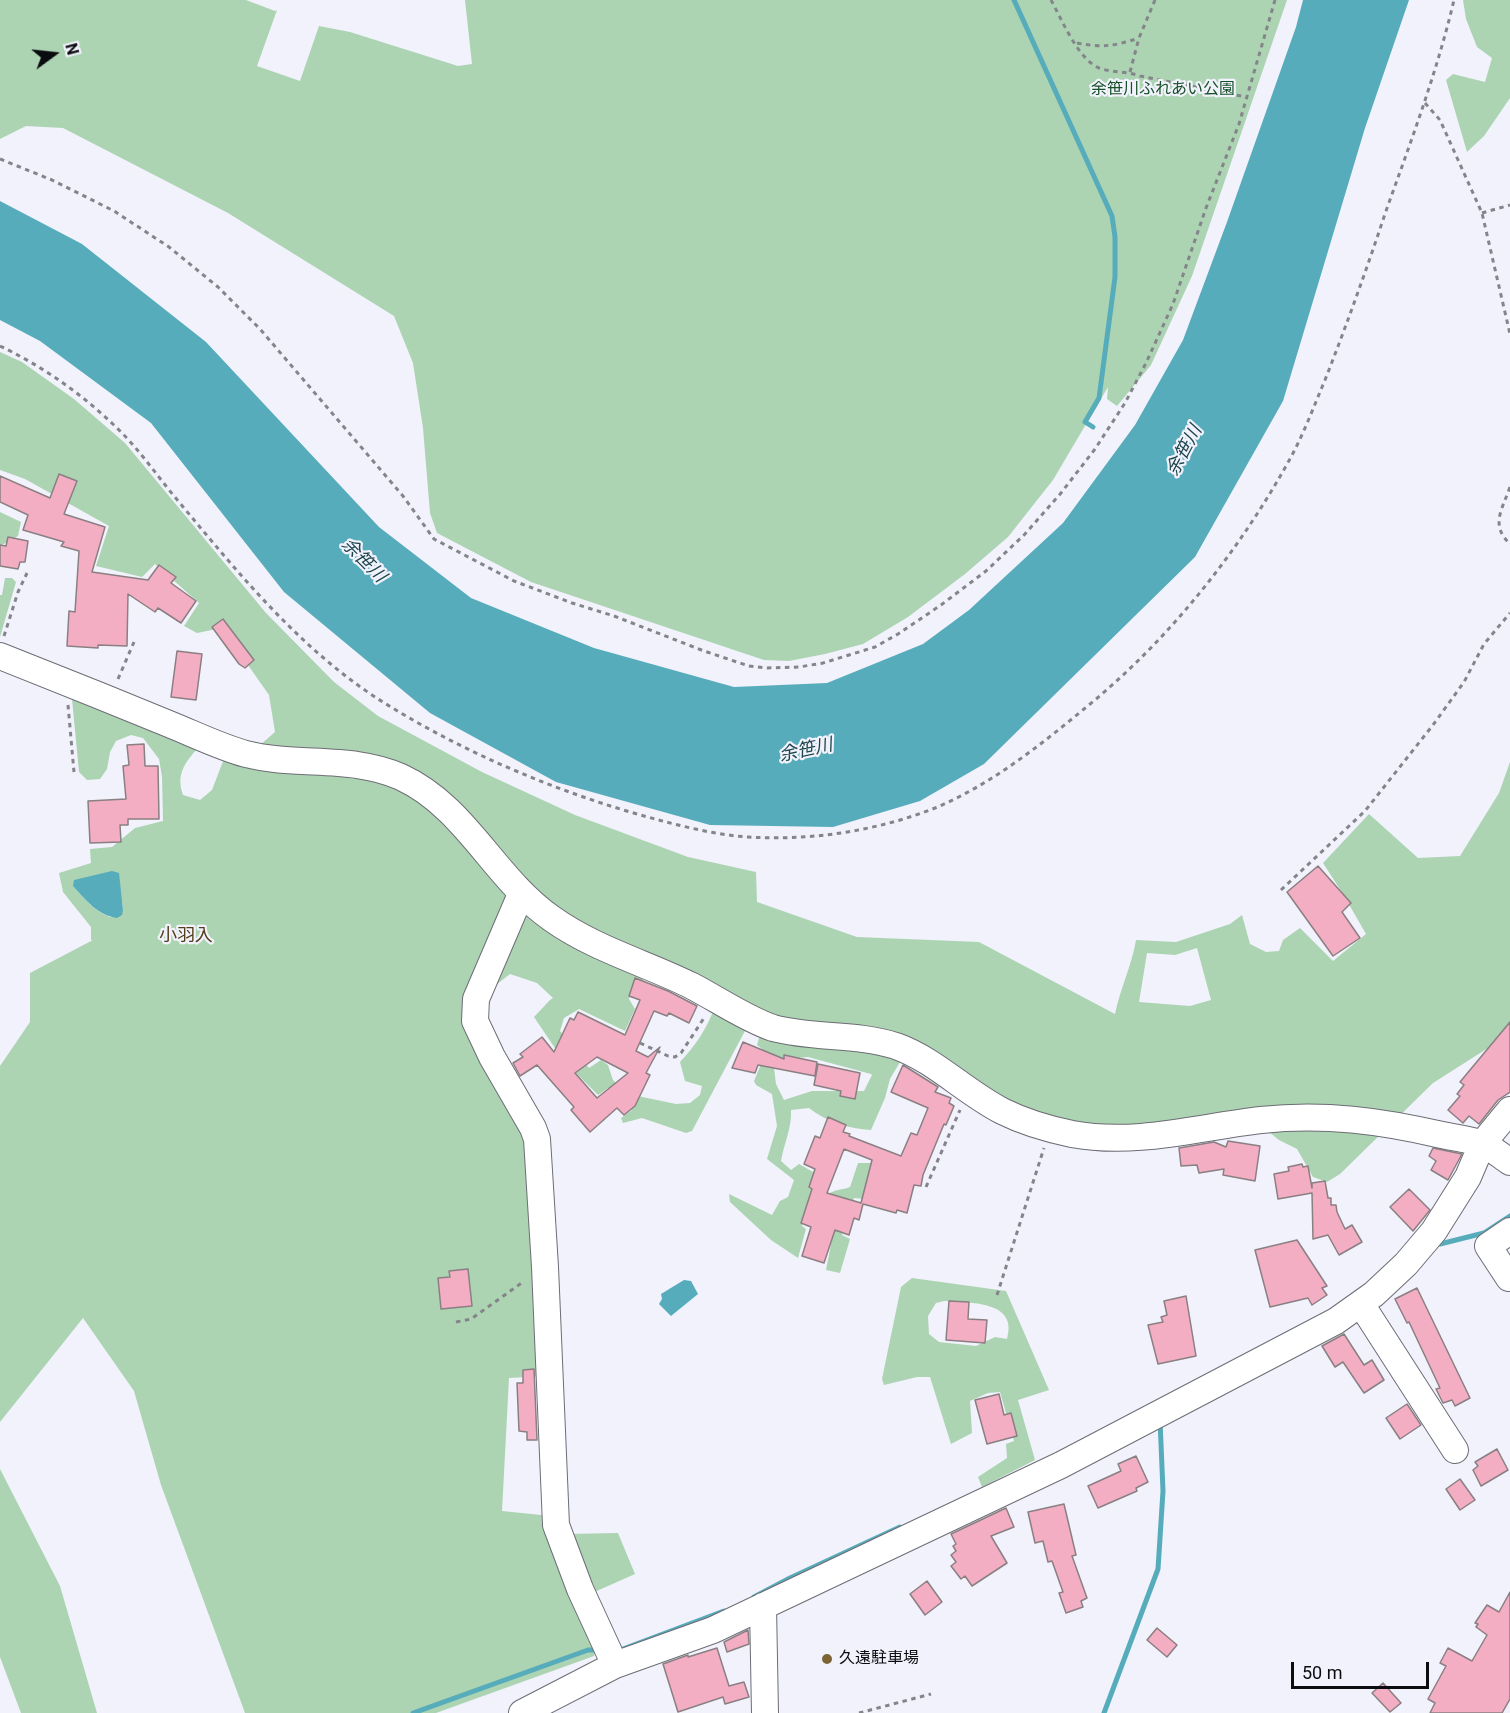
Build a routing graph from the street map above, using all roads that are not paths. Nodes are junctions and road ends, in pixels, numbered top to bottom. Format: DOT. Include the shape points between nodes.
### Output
graph roads {
  1 [pos="2,647"];
  2 [pos="521,894"];
  3 [pos="1510,1110"];
  4 [pos="1482,1144"];
  5 [pos="1510,1162"];
  6 [pos="1510,1231"];
  7 [pos="1509,1278"];
  8 [pos="1361,1304"];
  9 [pos="1455,1450"];
  10 [pos="762,1606"];
  11 [pos="615,1665"];
  12 [pos="522,1713"];
  13 [pos="765,1713"];
  1 -- 2 [label="street" via="66,682 246,754 358,765 400,776 457,817"];
  2 -- 4 [label="street" via="552,919 597,945 689,984 769,1026 801,1034 850,1036 896,1047 922,1059 999,1110 1050,1129 1117,1138 1264,1119 1364,1119"];
  2 -- 11 [label="street" via="476,999 475,1022 537,1140 556,1525"];
  3 -- 4 [label="street"];
  4 -- 5 [label="street"];
  4 -- 8 [label="street" via="1468,1177 1434,1231 1406,1264"];
  6 -- 7 [label="street" via="1488,1246"];
  8 -- 9 [label="street"];
  8 -- 10 [label="street" via="1336,1321 1061,1465"];
  10 -- 11 [label="street" via="713,1630"];
  10 -- 13 [label="street"];
  11 -- 12 [label="street"];
}
